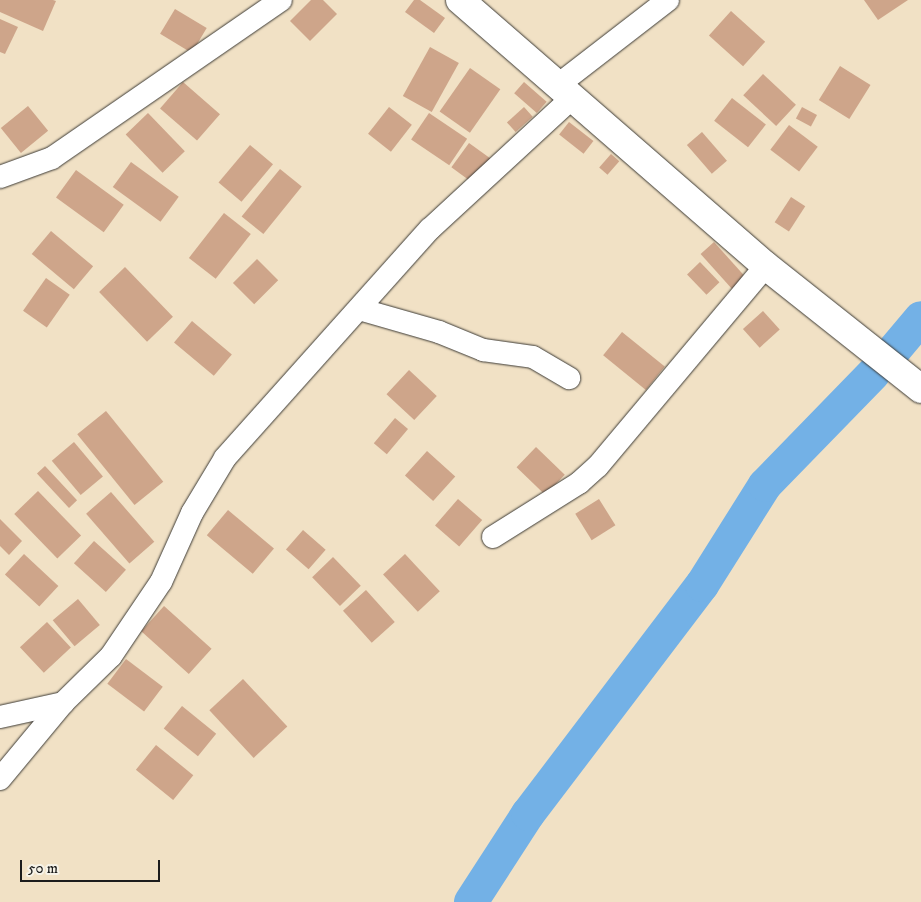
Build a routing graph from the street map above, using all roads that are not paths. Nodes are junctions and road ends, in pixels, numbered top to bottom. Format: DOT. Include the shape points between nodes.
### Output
graph roads {
  1 [pos="255,0"];
  2 [pos="281,0"];
  3 [pos="460,0"];
  4 [pos="668,0"];
  5 [pos="565,92"];
  6 [pos="0,177"];
  7 [pos="766,266"];
  8 [pos="359,309"];
  9 [pos="569,378"];
  10 [pos="921,389"];
  11 [pos="493,537"];
  12 [pos="63,703"];
  13 [pos="0,718"];
  14 [pos="0,779"];
  1 -- 2 [label="street"];
  2 -- 6 [label="street" via="52,158"];
  3 -- 5 [label="street"];
  4 -- 5 [label="street"];
  5 -- 7 [label="street"];
  5 -- 8 [label="street" via="430,228"];
  7 -- 10 [label="street"];
  7 -- 11 [label="street" via="598,466 579,483"];
  8 -- 9 [label="street" via="439,332 483,350 533,357"];
  8 -- 12 [label="street" via="225,458 192,513 162,582 112,656"];
  12 -- 13 [label="street"];
  12 -- 14 [label="street"];
}
